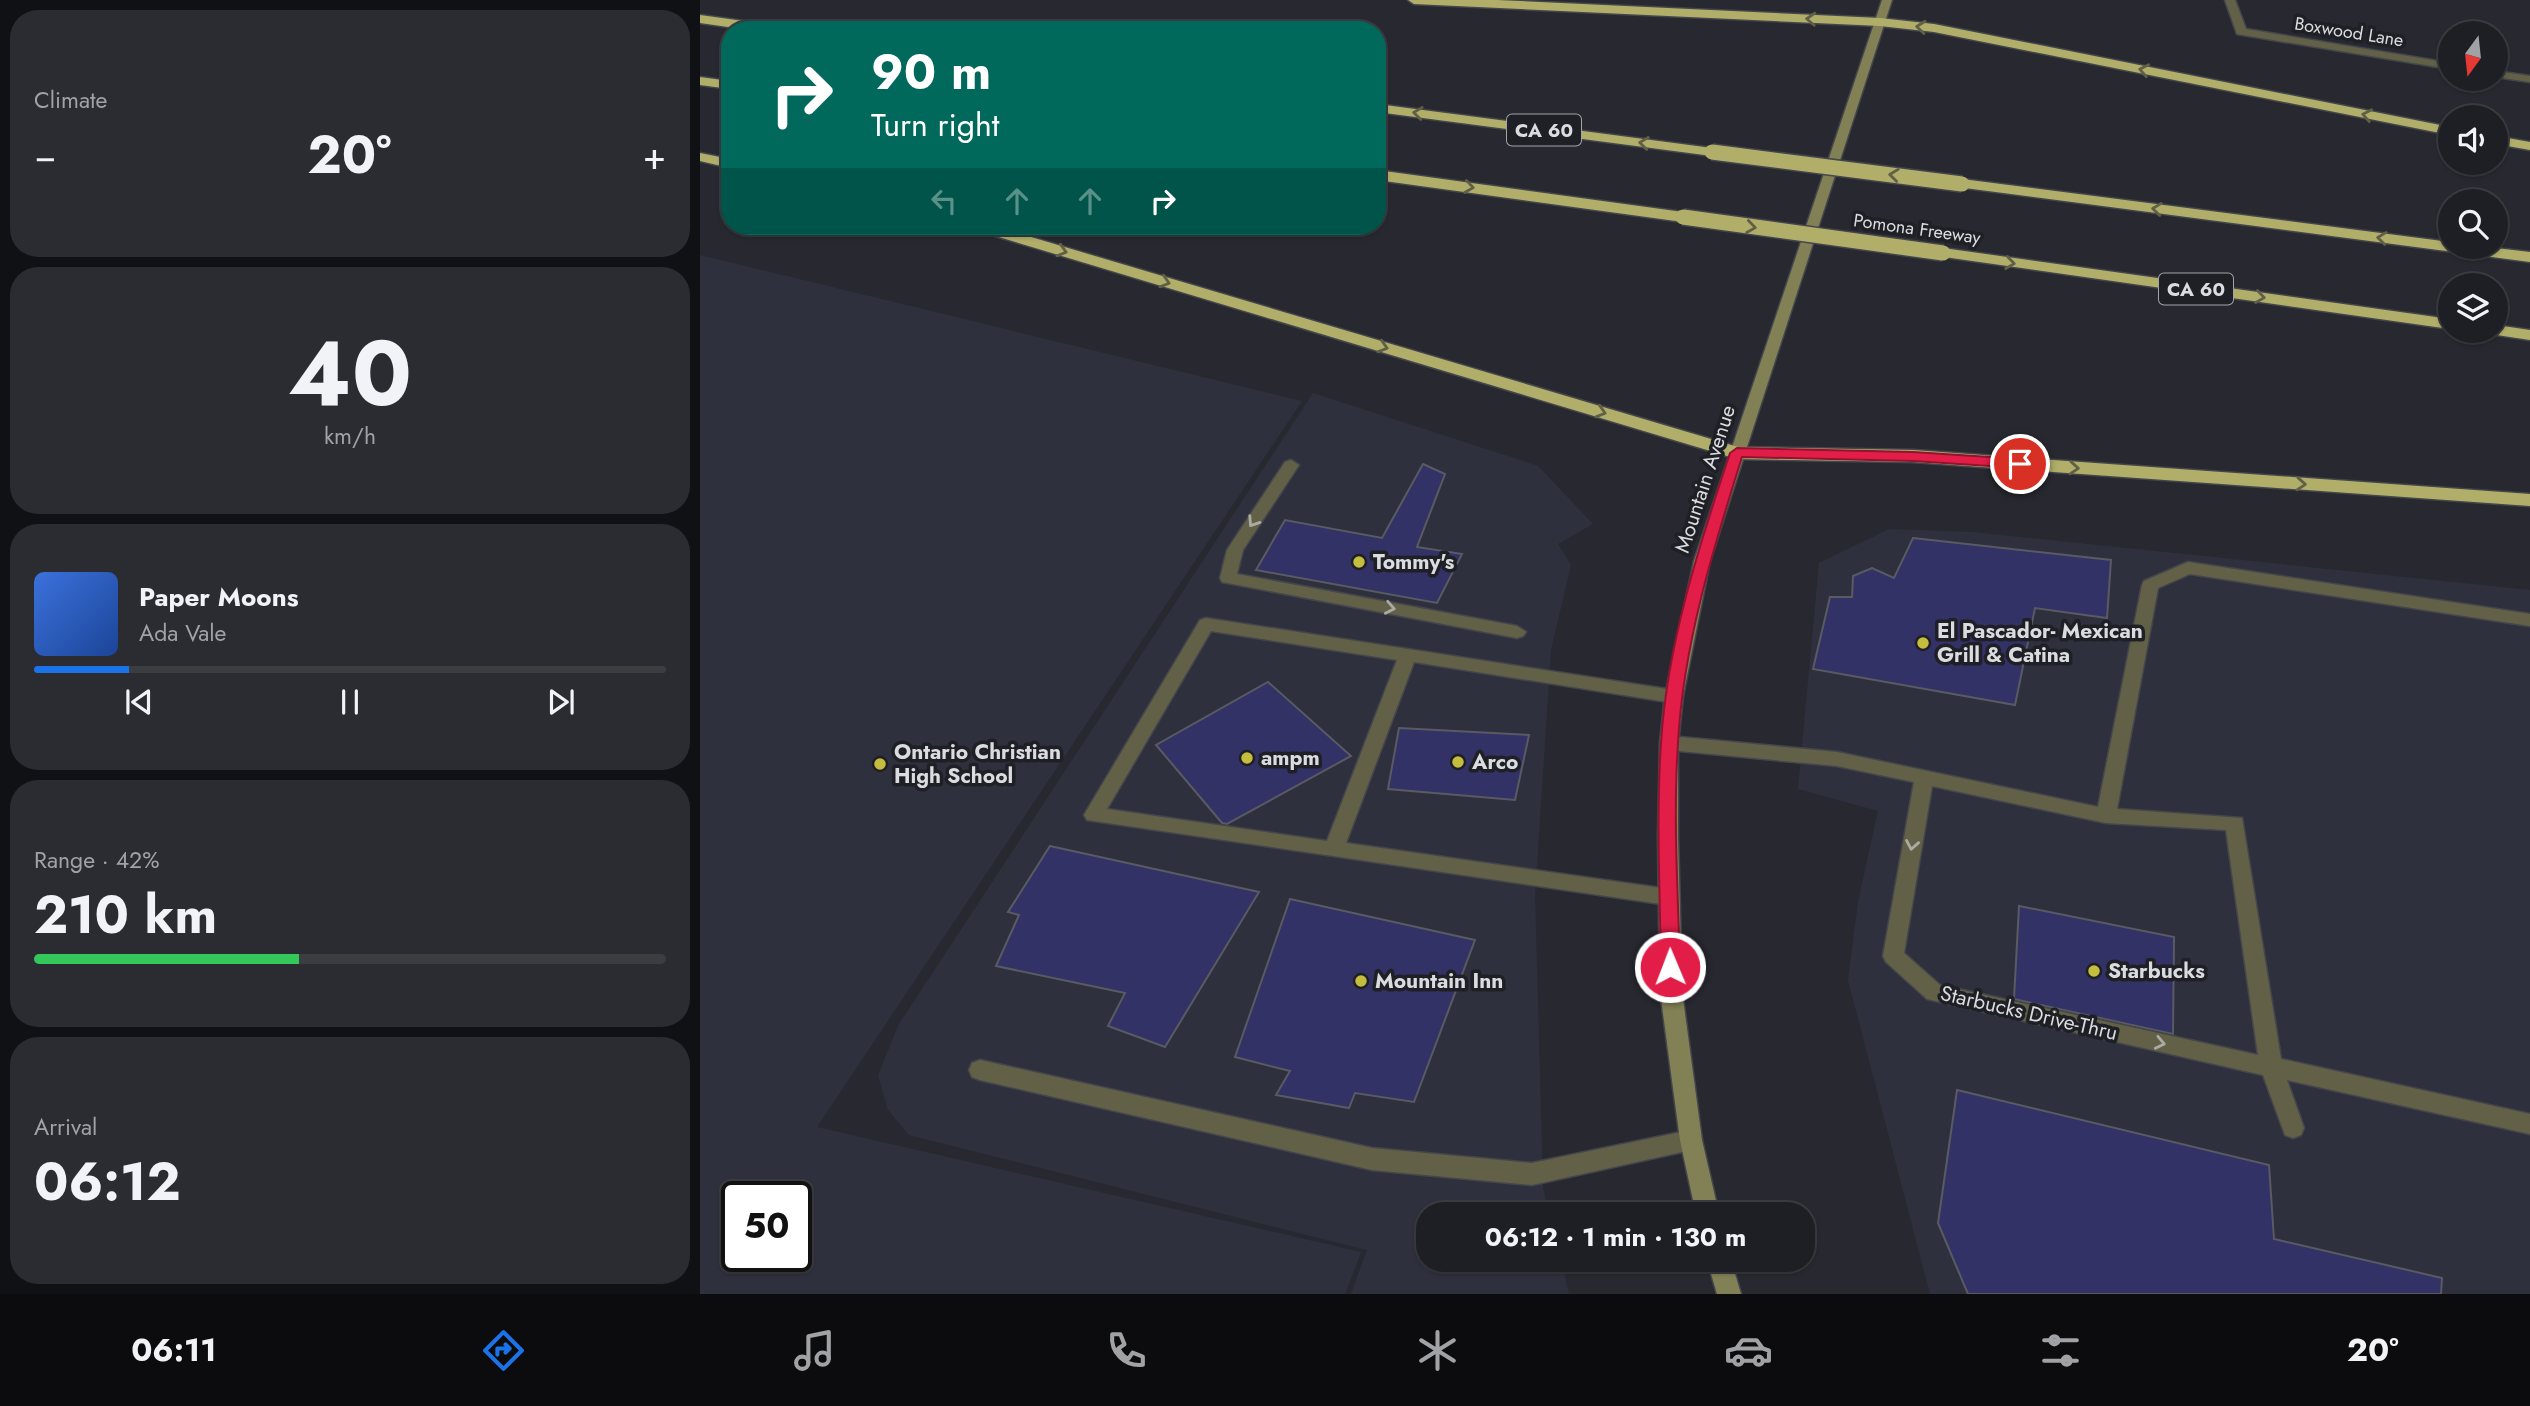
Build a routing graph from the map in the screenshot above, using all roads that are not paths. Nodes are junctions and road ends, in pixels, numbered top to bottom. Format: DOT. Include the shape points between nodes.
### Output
graph roads {
  1 [pos="1414,0"];
  2 [pos="1888,0"];
  3 [pos="2230,0"];
  4 [pos="700,19"];
  5 [pos="721,22"];
  6 [pos="1880,22"];
  7 [pos="2438,64"];
  8 [pos="2508,76"];
  9 [pos="2530,79"];
  10 [pos="700,81"];
  11 [pos="721,84"];
  12 [pos="1386,109"];
  13 [pos="2438,129"];
  14 [pos="2508,142"];
  15 [pos="2530,146"];
  16 [pos="700,157"];
  17 [pos="721,162"];
  18 [pos="1386,176"];
  19 [pos="1008,235"];
  20 [pos="2438,245"];
  21 [pos="2508,254"];
  22 [pos="2530,257"];
  23 [pos="2438,322"];
  24 [pos="2508,332"];
  25 [pos="2530,335"];
  26 [pos="1737,453"];
  27 [pos="1291,465"];
  28 [pos="2530,500"];
  29 [pos="2530,620"];
  30 [pos="1517,632"];
  31 [pos="1408,655"];
  32 [pos="1674,696"];
  33 [pos="1669,743"];
  34 [pos="1923,778"];
  35 [pos="2106,816"];
  36 [pos="1334,849"];
  37 [pos="1668,897"];
  38 [pos="2271,1067"];
  39 [pos="980,1070"];
  40 [pos="2530,1124"];
  41 [pos="2293,1128"];
  42 [pos="1691,1140"];
  43 [pos="1704,1202"];
  44 [pos="1723,1272"];
  45 [pos="1729,1294"];
  6 -- 1 [label="highway, one-way"];
  2 -- 6 [label="main road, Mountain Avenue"];
  3 -- 7 [label="street, Boxwood Lane" via="2241,32"];
  4 -- 5 [label="highway"];
  13 -- 6 [label="highway, one-way" via="1934,28"];
  6 -- 26 [label="main road, Mountain Avenue"];
  8 -- 9 [label="street"];
  10 -- 11 [label="highway"];
  20 -- 12 [label="highway, CA 60, one-way, bridge"];
  14 -- 15 [label="highway"];
  16 -- 17 [label="highway"];
  18 -- 23 [label="highway, Pomona Freeway / CA 60, one-way, bridge"];
  19 -- 26 [label="highway, one-way"];
  21 -- 22 [label="highway, CA 60"];
  24 -- 25 [label="highway"];
  26 -- 28 [label="highway, one-way" via="1913,456"];
  26 -- 32 [label="main road, Mountain Avenue" via="1702,561"];
  27 -- 30 [label="street, one-way" via="1234,550 1228,578"];
  29 -- 35 [label="street" via="2188,568 2150,585"];
  31 -- 32 [label="street"];
  31 -- 36 [label="street"];
  31 -- 36 [label="street" via="1206,624 1094,815"];
  32 -- 33 [label="main road, Mountain Avenue"];
  33 -- 34 [label="street" via="1837,759"];
  33 -- 37 [label="main road, Mountain Avenue"];
  34 -- 35 [label="street"];
  34 -- 38 [label="street, Starbucks Drive-Thru, one-way" via="1893,956 1934,993"];
  35 -- 38 [label="street" via="2235,823"];
  36 -- 37 [label="street"];
  37 -- 42 [label="main road, Mountain Avenue" via="1671,991"];
  38 -- 40 [label="street"];
  38 -- 41 [label="street"];
  39 -- 42 [label="street" via="1372,1159 1532,1174"];
  42 -- 43 [label="main road, Mountain Avenue"];
  44 -- 45 [label="main road"];
}
